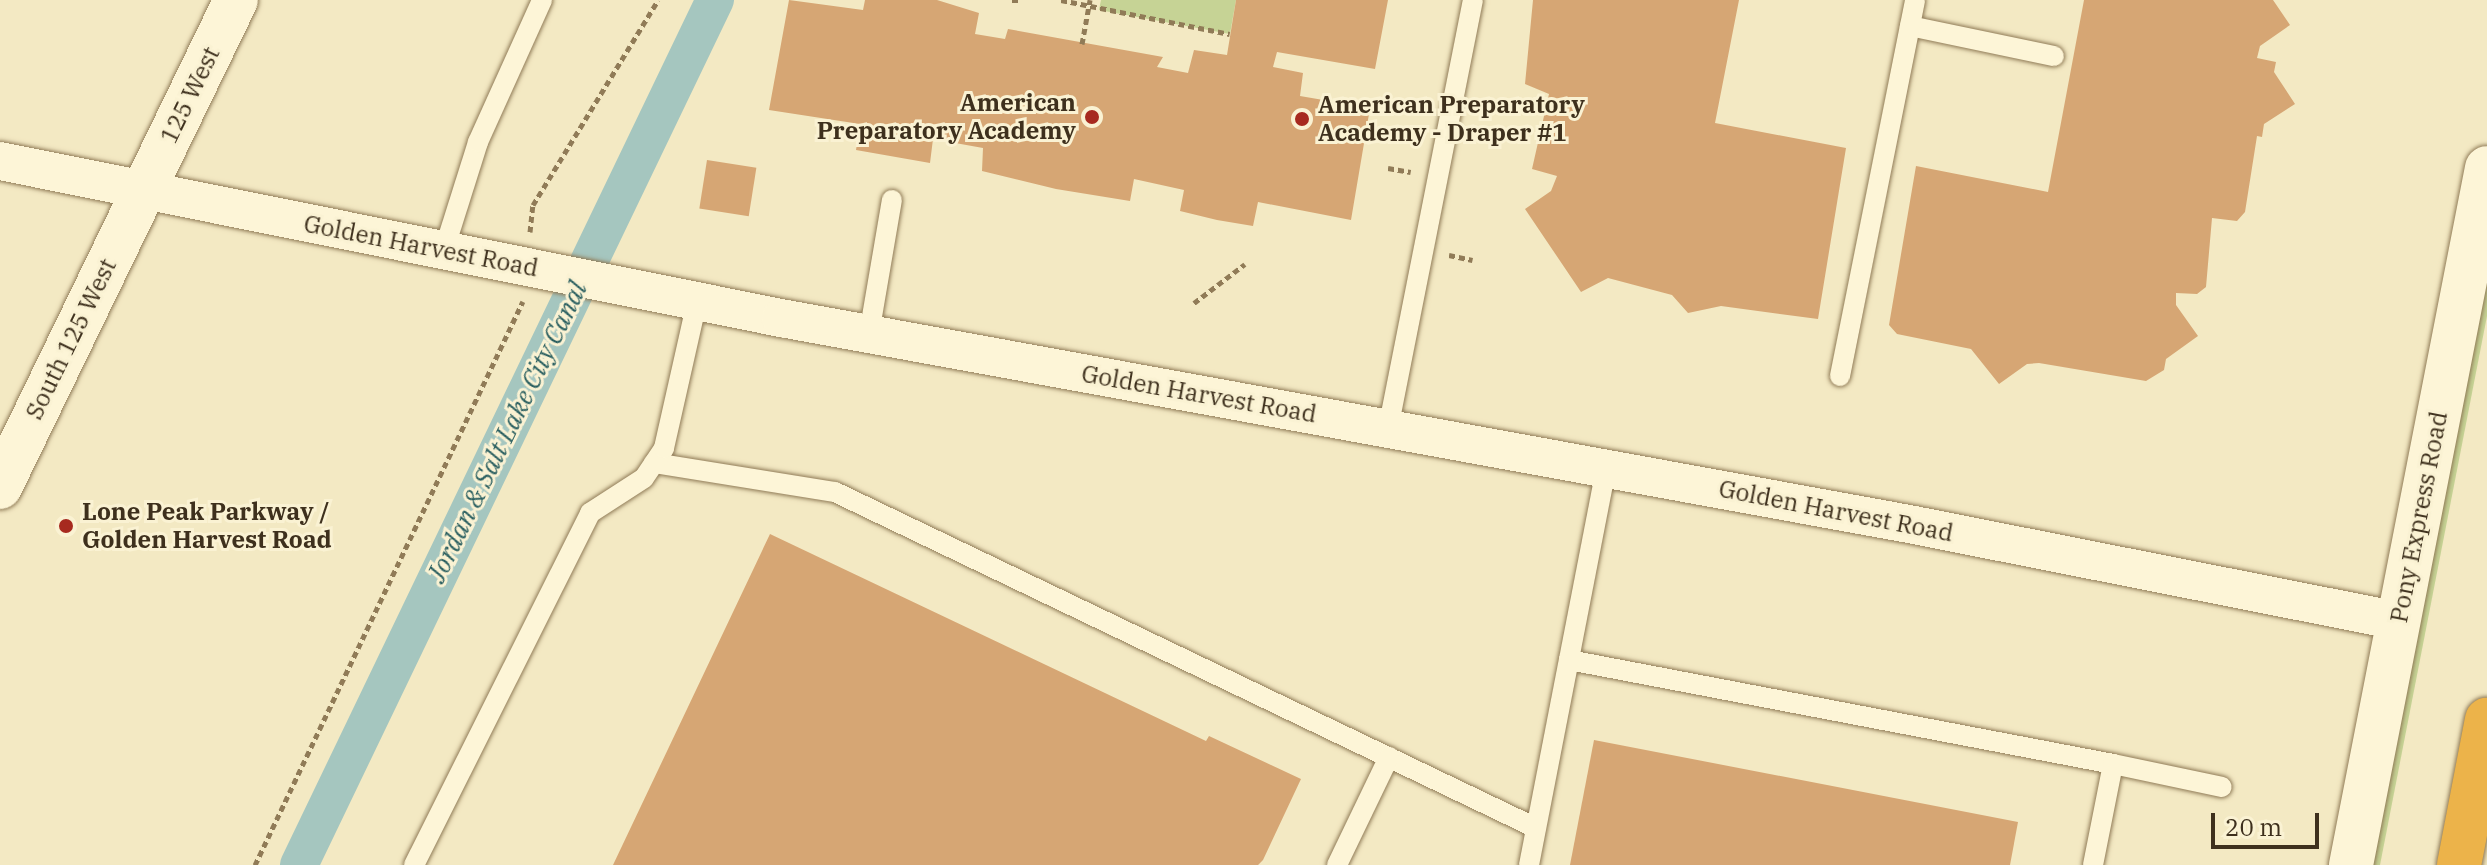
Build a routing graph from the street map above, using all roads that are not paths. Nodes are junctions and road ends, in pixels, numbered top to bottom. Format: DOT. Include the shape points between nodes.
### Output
graph roads {
  1 [pos="236,0"];
  2 [pos="542,0"];
  3 [pos="1473,0"];
  4 [pos="1915,0"];
  5 [pos="1910,26"];
  6 [pos="2054,56"];
  7 [pos="0,161"];
  8 [pos="2487,168"];
  9 [pos="143,190"];
  10 [pos="892,200"];
  11 [pos="444,250"];
  12 [pos="697,301"];
  13 [pos="869,334"];
  14 [pos="1840,376"];
  15 [pos="1388,429"];
  16 [pos="654,463"];
  17 [pos="1606,469"];
  18 [pos="0,487"];
  19 [pos="2398,621"];
  20 [pos="1569,660"];
  21 [pos="2487,720"];
  22 [pos="1389,757"];
  23 [pos="2113,764"];
  24 [pos="2222,787"];
  25 [pos="1536,828"];
  26 [pos="414,865"];
  27 [pos="1337,865"];
  28 [pos="1529,865"];
  29 [pos="2093,865"];
  30 [pos="2351,865"];
  31 [pos="2459,865"];
  1 -- 9 [label="street, 125 West"];
  2 -- 11 [label="lane" via="478,142"];
  3 -- 15 [label="lane"];
  4 -- 5 [label="lane"];
  5 -- 6 [label="lane"];
  5 -- 14 [label="lane"];
  7 -- 9 [label="street, Golden Harvest Road"];
  8 -- 19 [label="street, Pony Express Road"];
  9 -- 11 [label="street, Golden Harvest Road"];
  9 -- 18 [label="street, South 125 West"];
  10 -- 13 [label="lane"];
  11 -- 12 [label="street, Golden Harvest Road"];
  12 -- 13 [label="street, Golden Harvest Road"];
  12 -- 16 [label="lane" via="664,448"];
  13 -- 15 [label="street, Golden Harvest Road"];
  15 -- 17 [label="street, Golden Harvest Road"];
  16 -- 22 [label="lane" via="835,492"];
  16 -- 26 [label="lane" via="644,478 590,513"];
  17 -- 19 [label="street, Golden Harvest Road"];
  17 -- 20 [label="lane"];
  19 -- 30 [label="street, Pony Express Road"];
  20 -- 23 [label="lane"];
  20 -- 25 [label="lane"];
  21 -- 31 [label="highway"];
  22 -- 25 [label="lane"];
  22 -- 27 [label="lane"];
  23 -- 24 [label="lane"];
  23 -- 29 [label="lane"];
  25 -- 28 [label="lane"];
}
